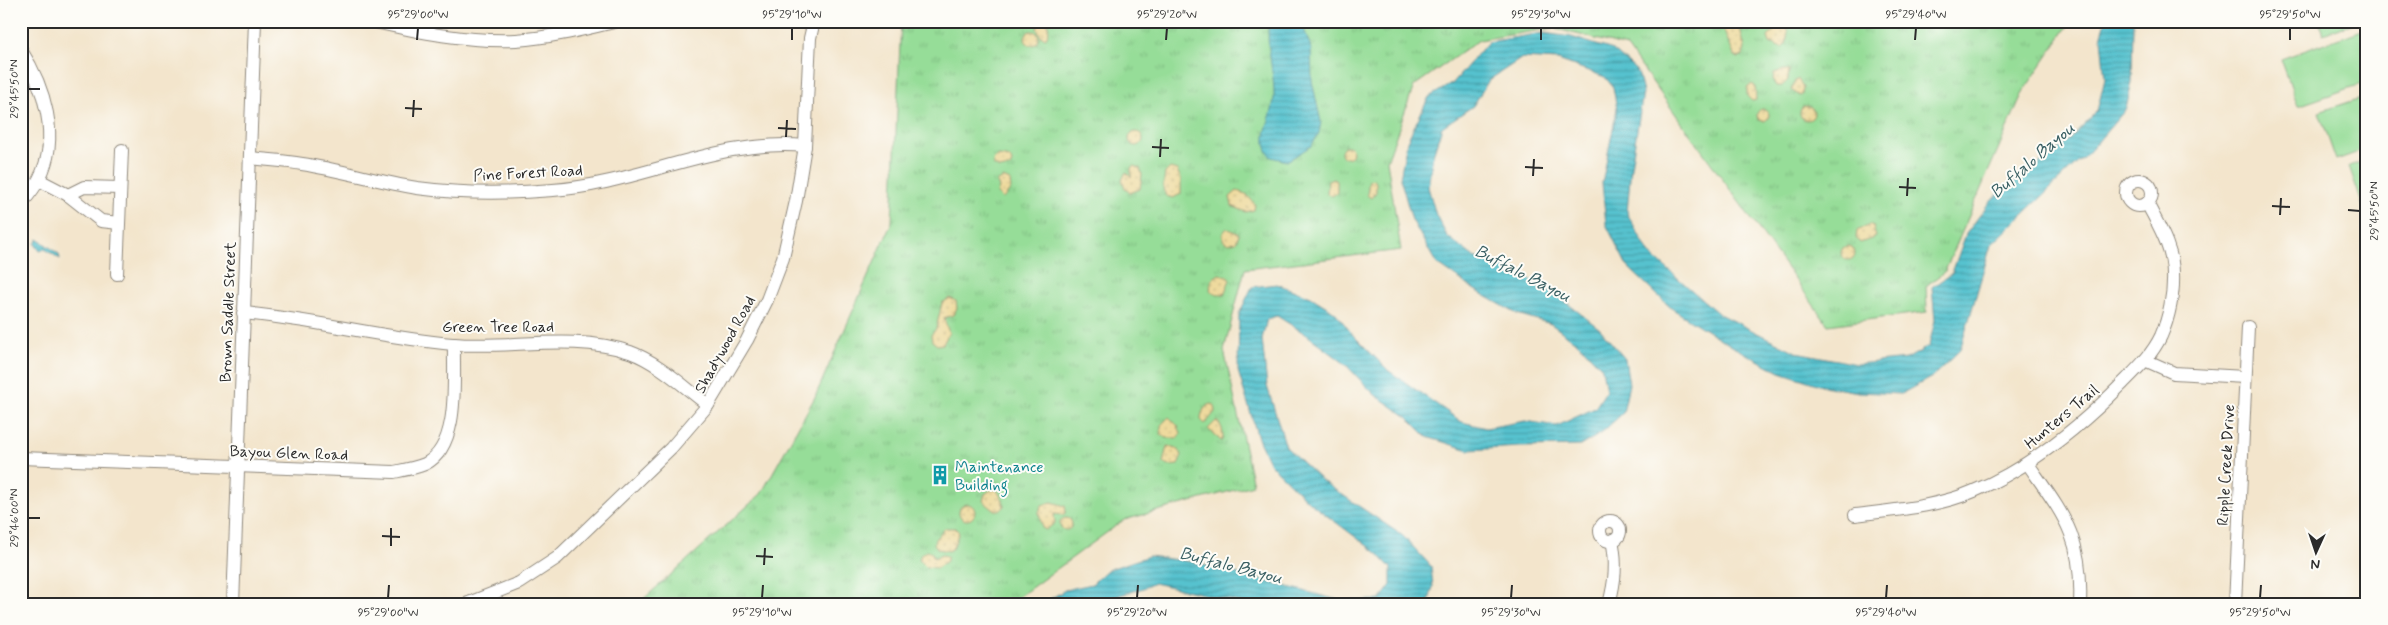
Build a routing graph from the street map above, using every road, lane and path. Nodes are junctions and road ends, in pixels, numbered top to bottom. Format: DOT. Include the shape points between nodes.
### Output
graph roads {
  1 [pos="255,21"];
  2 [pos="371,21"];
  3 [pos="618,21"];
  4 [pos="814,21"];
  5 [pos="21,50"];
  6 [pos="805,146"];
  7 [pos="122,150"];
  8 [pos="250,158"];
  9 [pos="39,180"];
  10 [pos="120,188"];
  11 [pos="68,195"];
  12 [pos="2147,203"];
  13 [pos="21,204"];
  14 [pos="119,223"];
  15 [pos="117,274"];
  16 [pos="243,313"];
  17 [pos="2248,327"];
  18 [pos="454,344"];
  19 [pos="2145,360"];
  20 [pos="2245,377"];
  21 [pos="708,405"];
  22 [pos="21,458"];
  23 [pos="2028,464"];
  24 [pos="238,466"];
  25 [pos="1855,515"];
  26 [pos="1612,540"];
  27 [pos="233,604"];
  28 [pos="466,604"];
  29 [pos="1609,604"];
  30 [pos="2080,604"];
  31 [pos="2235,604"];
  1 -- 8 [label="street, Brown Saddle Street"];
  2 -- 3 [label="street" via="431,35 516,40 578,31"];
  4 -- 6 [label="street, Shadywood Road" via="810,38"];
  5 -- 9 [label="street" via="40,89 50,132"];
  6 -- 8 [label="street, Pine Forest Road" via="740,147 603,184 491,194 417,188 304,164"];
  6 -- 21 [label="street, Shadywood Road" via="783,258 747,340"];
  7 -- 10 [label="street"];
  8 -- 16 [label="street, Brown Saddle Street"];
  9 -- 11 [label="street"];
  9 -- 13 [label="street"];
  10 -- 11 [label="street" via="84,187"];
  10 -- 14 [label="street"];
  11 -- 14 [label="street" via="101,221"];
  12 -- 19 [label="street, Hunters Trail" via="2168,244 2174,273 2171,302 2161,336"];
  14 -- 15 [label="street"];
  16 -- 18 [label="street, Green Tree Road" via="291,317 378,334"];
  16 -- 24 [label="street, Brown Saddle Street"];
  17 -- 20 [label="street, Ripple Creek Drive"];
  18 -- 21 [label="street, Green Tree Road" via="604,344 632,352 664,371"];
  18 -- 24 [label="street, Bayou Glen Road" via="452,424 437,455 425,464 394,472"];
  19 -- 20 [label="street" via="2174,373"];
  19 -- 23 [label="street, Hunters Trail" via="2092,415"];
  20 -- 31 [label="street, Ripple Creek Drive"];
  21 -- 28 [label="street, Shadywood Road" via="672,448 557,558 519,583"];
  22 -- 24 [label="street, Bayou Glen Road"];
  23 -- 25 [label="street, Hunters Trail" via="1972,492 1913,508"];
  23 -- 30 [label="street" via="2066,520 2075,543 2080,562"];
  24 -- 27 [label="street, Brown Saddle Street"];
  26 -- 29 [label="street" via="1616,560"];
}
